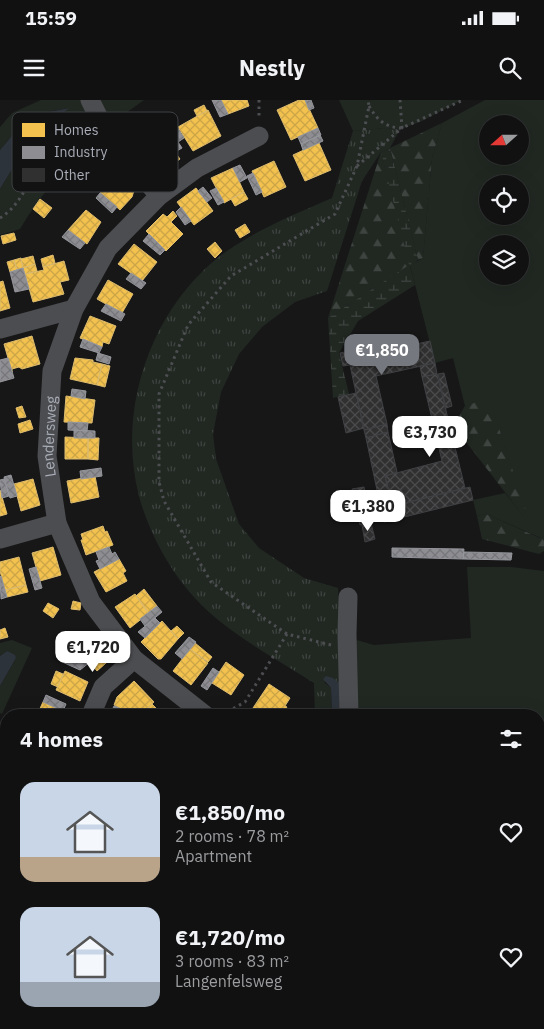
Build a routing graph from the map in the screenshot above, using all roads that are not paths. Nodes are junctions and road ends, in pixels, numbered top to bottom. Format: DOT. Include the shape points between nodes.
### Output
graph roads {
  1 [pos="259,136"];
  2 [pos="178,182"];
  3 [pos="156,192"];
  4 [pos="164,192"];
  5 [pos="159,196"];
  6 [pos="74,308"];
  7 [pos="0,329"];
  8 [pos="57,523"];
  9 [pos="0,539"];
  10 [pos="348,597"];
  11 [pos="134,659"];
  12 [pos="94,709"];
  13 [pos="197,709"];
  14 [pos="349,709"];
  1 -- 2 [label="street, Lendersweg" via="197,168"];
  3 -- 5 [label="street"];
  4 -- 5 [label="street, Lendersweg"];
  5 -- 6 [label="street, Lendersweg" via="108,248"];
  6 -- 7 [label="street"];
  6 -- 8 [label="street, Lendersweg" via="52,371 47,456"];
  8 -- 9 [label="street"];
  8 -- 11 [label="street, Lendersweg" via="91,602"];
  10 -- 14 [label="street"];
  11 -- 12 [label="street" via="103,687"];
  11 -- 13 [label="street, Lendersweg"];
}
